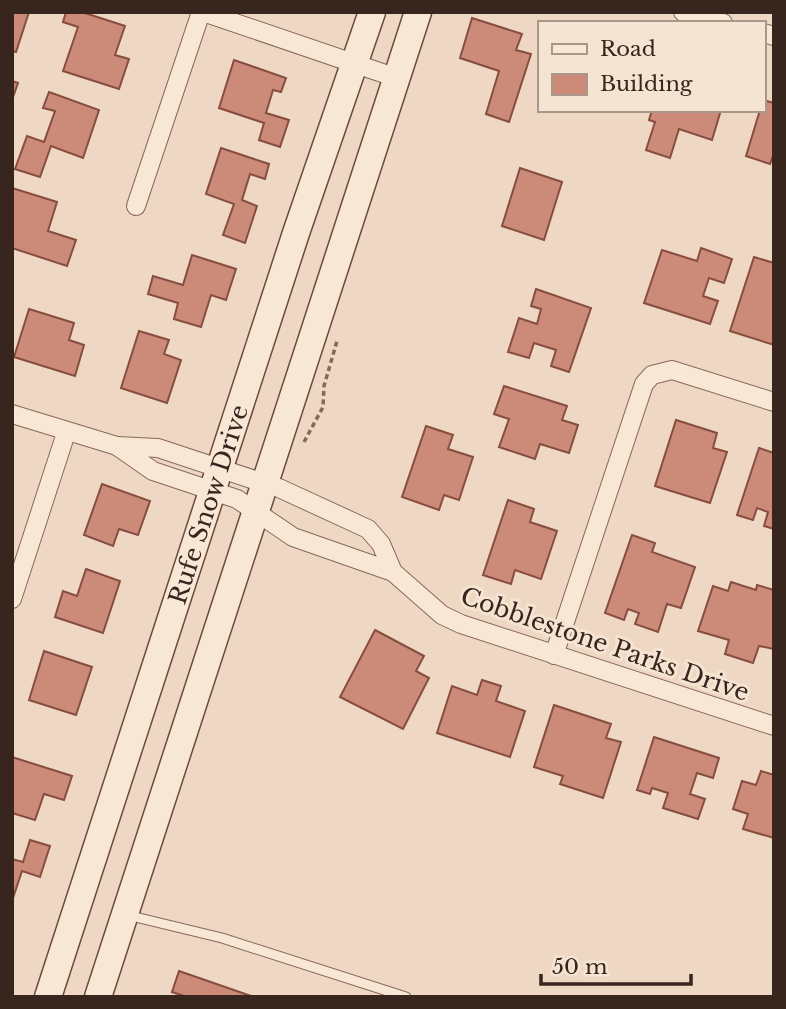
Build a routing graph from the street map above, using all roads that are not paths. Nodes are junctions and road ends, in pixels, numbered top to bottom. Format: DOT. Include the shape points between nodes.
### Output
graph roads {
  1 [pos="202,12"];
  2 [pos="372,12"];
  3 [pos="418,12"];
  4 [pos="683,12"];
  5 [pos="716,21"];
  6 [pos="353,64"];
  7 [pos="397,79"];
  8 [pos="136,206"];
  9 [pos="774,402"];
  10 [pos="12,414"];
  11 [pos="66,433"];
  12 [pos="239,488"];
  13 [pos="393,572"];
  14 [pos="12,599"];
  15 [pos="554,655"];
  16 [pos="774,726"];
  17 [pos="125,915"];
  18 [pos="48,997"];
  19 [pos="98,997"];
  20 [pos="406,997"];
  1 -- 6 [label="street"];
  1 -- 8 [label="street"];
  2 -- 6 [label="main road, Rufe Snow Drive"];
  3 -- 7 [label="main road, Rufe Snow Drive"];
  4 -- 5 [label="street"];
  6 -- 7 [label="street"];
  6 -- 12 [label="main road, Rufe Snow Drive"];
  7 -- 12 [label="main road, Rufe Snow Drive"];
  9 -- 15 [label="street" via="672,370 652,375 637,398"];
  10 -- 11 [label="street"];
  11 -- 12 [label="street" via="117,446 158,448"];
  11 -- 14 [label="street"];
  12 -- 13 [label="street, Cobblestone Parks Drive" via="293,537"];
  12 -- 13 [label="street, Cobblestone Parks Drive" via="368,529 381,544"];
  12 -- 17 [label="main road, Rufe Snow Drive"];
  12 -- 18 [label="main road, Rufe Snow Drive"];
  13 -- 15 [label="street, Cobblestone Parks Drive" via="442,615"];
  15 -- 16 [label="street, Cobblestone Parks Drive"];
  17 -- 19 [label="main road, Rufe Snow Drive"];
  17 -- 20 [label="lane" via="222,938"];
}
